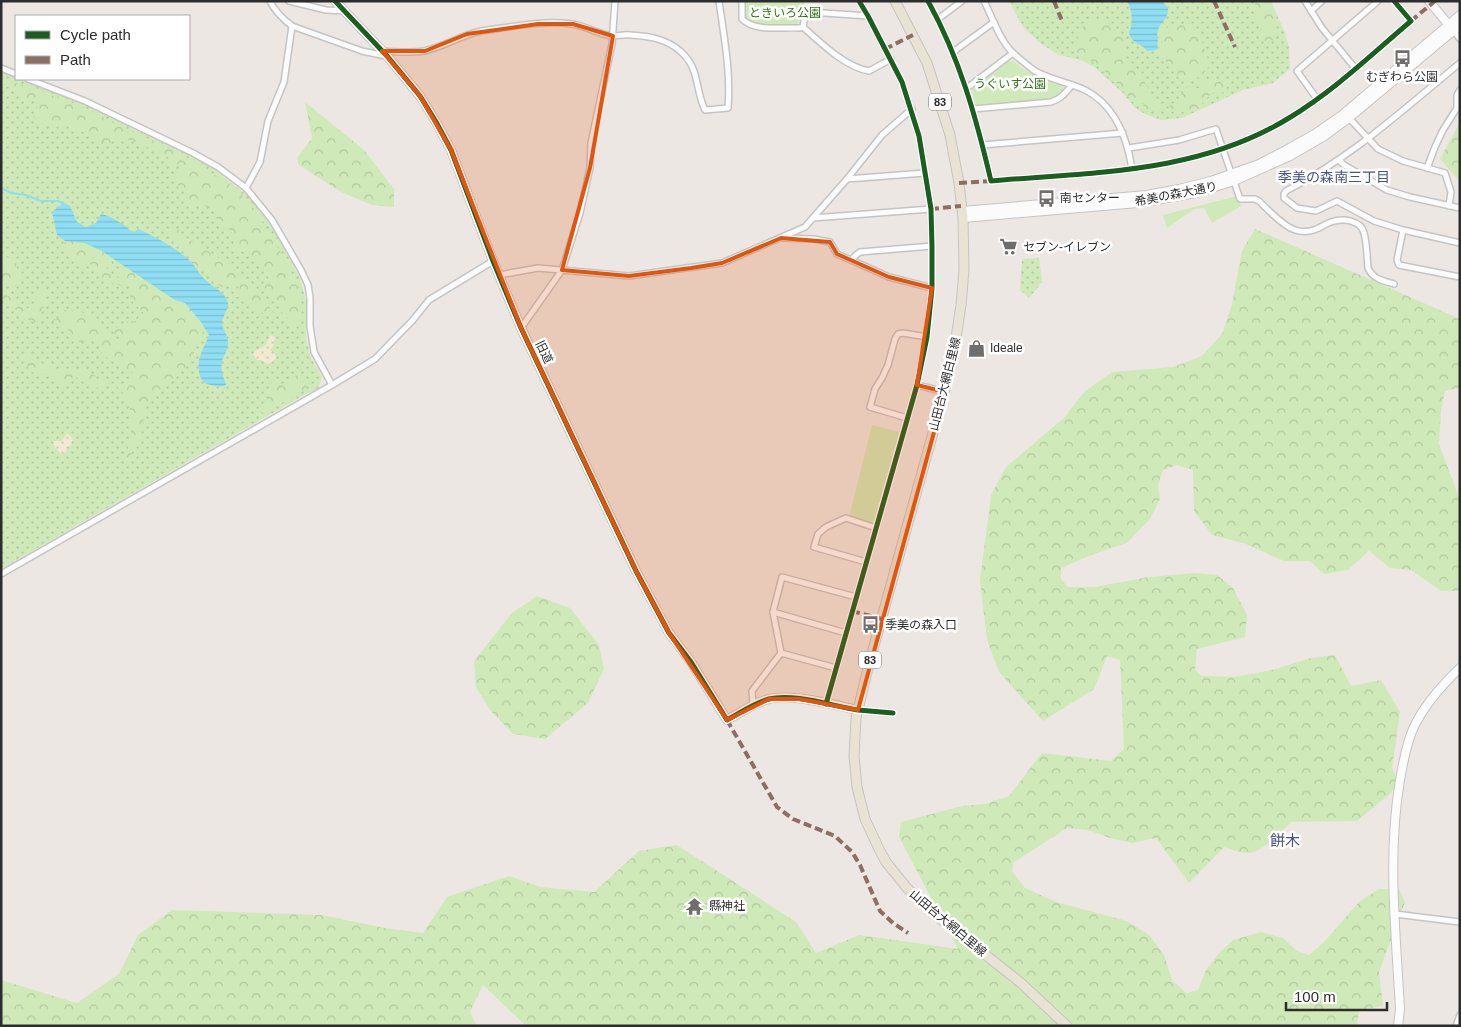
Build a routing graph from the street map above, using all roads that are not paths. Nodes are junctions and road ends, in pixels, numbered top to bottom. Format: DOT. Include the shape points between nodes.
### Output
graph roads {
  1 [pos="270,1"];
  2 [pos="289,1"];
  3 [pos="336,1"];
  4 [pos="615,1"];
  5 [pos="719,1"];
  6 [pos="742,1"];
  7 [pos="859,1"];
  8 [pos="895,1"];
  9 [pos="928,1"];
  10 [pos="962,1"];
  11 [pos="984,1"];
  12 [pos="1305,1"];
  13 [pos="1322,1"];
  14 [pos="1378,1"];
  15 [pos="1394,1"];
  16 [pos="1429,1"];
  17 [pos="1310,11"];
  18 [pos="345,12"];
  19 [pos="868,16"];
  20 [pos="1460,16"];
  21 [pos="938,19"];
  22 [pos="994,22"];
  23 [pos="1460,25"];
  24 [pos="292,26"];
  25 [pos="803,27"];
  26 [pos="1451,28"];
  27 [pos="613,36"];
  28 [pos="1460,38"];
  29 [pos="1331,40"];
  30 [pos="953,52"];
  31 [pos="384,53"];
  32 [pos="1013,53"];
  33 [pos="890,59"];
  34 [pos="1460,63"];
  35 [pos="1,68"];
  36 [pos="1355,68"];
  37 [pos="15,74"];
  38 [pos="31,80"];
  39 [pos="1072,85"];
  40 [pos="967,88"];
  41 [pos="1460,90"];
  42 [pos="1317,99"];
  43 [pos="912,109"];
  44 [pos="973,110"];
  45 [pos="1349,118"];
  46 [pos="1123,133"];
  47 [pos="1368,139"];
  48 [pos="982,145"];
  49 [pos="1129,148"];
  50 [pos="1223,149"];
  51 [pos="1339,160"];
  52 [pos="1427,168"];
  53 [pos="1132,169"];
  54 [pos="925,173"];
  55 [pos="1233,178"];
  56 [pos="847,179"];
  57 [pos="246,188"];
  58 [pos="1449,206"];
  59 [pos="1460,208"];
  60 [pos="931,209"];
  61 [pos="962,214"];
  62 [pos="813,218"];
  63 [pos="799,230"];
  64 [pos="1403,230"];
  65 [pos="781,238"];
  66 [pos="799,239"];
  67 [pos="1460,243"];
  68 [pos="932,246"];
  69 [pos="851,260"];
  70 [pos="493,261"];
  71 [pos="562,270"];
  72 [pos="499,275"];
  73 [pos="1460,277"];
  74 [pos="1394,284"];
  75 [pos="932,288"];
  76 [pos="521,328"];
  77 [pos="927,337"];
  78 [pos="332,385"];
  79 [pos="917,385"];
  80 [pos="945,392"];
  81 [pos="907,418"];
  82 [pos="876,528"];
  83 [pos="866,562"];
  84 [pos="1,574"];
  85 [pos="856,597"];
  86 [pos="773,612"];
  87 [pos="846,633"];
  88 [pos="782,653"];
  89 [pos="836,668"];
  90 [pos="1460,668"];
  91 [pos="826,704"];
  92 [pos="753,706"];
  93 [pos="858,710"];
  94 [pos="893,713"];
  95 [pos="1395,914"];
  96 [pos="1460,922"];
  97 [pos="1460,1015"];
  98 [pos="1067,1026"];
  99 [pos="1398,1026"];
  100 [pos="1456,1026"];
  1 -- 24 [label="street" via="283,20"];
  2 -- 18 [label="street"];
  3 -- 18 [label="street, 旧道"];
  4 -- 27 [label="street"];
  5 -- 27 [label="street" via="730,89 728,108 705,110 695,72 686,56 674,46 652,37"];
  6 -- 25 [label="street" via="742,19 746,24"];
  7 -- 19 [label="street"];
  8 -- 61 [label="main road, 山田台大網白里線 / 83" via="927,63 950,135"];
  9 -- 21 [label="street"];
  10 -- 21 [label="street"];
  11 -- 22 [label="street"];
  12 -- 17 [label="street"];
  13 -- 17 [label="street"];
  14 -- 29 [label="street"];
  15 -- 36 [label="street" via="1411,20"];
  16 -- 26 [label="street"];
  17 -- 29 [label="street"];
  18 -- 31 [label="street, 旧道"];
  19 -- 25 [label="street" via="810,12 805,15"];
  19 -- 33 [label="street"];
  20 -- 26 [label="street"];
  21 -- 30 [label="street"];
  22 -- 30 [label="street"];
  22 -- 32 [label="street"];
  23 -- 26 [label="street"];
  24 -- 31 [label="street" via="362,51"];
  24 -- 57 [label="street" via="284,82 268,121 260,162"];
  25 -- 33 [label="street" via="859,69 869,71"];
  26 -- 28 [label="street"];
  26 -- 45 [label="street, 希美の森大通り"];
  26 -- 55 [label="street, 希美の森大通り" via="1316,133"];
  27 -- 31 [label="street" via="573,24 538,24 467,34 425,51"];
  27 -- 71 [label="street" via="591,143 590,168"];
  29 -- 36 [label="street"];
  29 -- 42 [label="street" via="1297,71"];
  30 -- 40 [label="street"];
  31 -- 70 [label="street, 旧道" via="420,96 451,150"];
  32 -- 39 [label="street" via="1036,71"];
  32 -- 40 [label="street"];
  33 -- 43 [label="street"];
  34 -- 47 [label="street"];
  35 -- 37 [label="street"];
  36 -- 42 [label="street"];
  38 -- 57 [label="street" via="85,101 193,153"];
  39 -- 44 [label="street" via="1058,100 1051,102"];
  39 -- 46 [label="street" via="1098,99 1115,117"];
  40 -- 44 [label="street"];
  41 -- 52 [label="street" via="1458,108 1443,130"];
  42 -- 50 [label="street" via="1273,127"];
  43 -- 54 [label="street"];
  43 -- 56 [label="street" via="882,135"];
  44 -- 48 [label="street"];
  45 -- 47 [label="street"];
  45 -- 55 [label="street, 希美の森大通り" via="1290,156"];
  46 -- 48 [label="street"];
  46 -- 49 [label="street"];
  47 -- 51 [label="street"];
  47 -- 52 [label="street" via="1378,149"];
  48 -- 53 [label="street" via="990,181"];
  49 -- 50 [label="street" via="1179,140 1216,129"];
  49 -- 53 [label="street"];
  50 -- 53 [label="street"];
  50 -- 55 [label="street"];
  51 -- 58 [label="street" via="1387,190"];
  51 -- 64 [label="street" via="1286,191 1284,198 1298,208 1316,211 1337,201 1374,221"];
  52 -- 58 [label="street" via="1444,173 1451,192"];
  54 -- 56 [label="street"];
  54 -- 60 [label="street"];
  55 -- 61 [label="street, 希美の森大通り" via="1094,203"];
  55 -- 74 [label="street" via="1240,199 1259,201 1295,230 1313,230 1343,220 1361,226 1370,273"];
  56 -- 62 [label="street"];
  57 -- 78 [label="street" via="272,220 308,286 314,352"];
  58 -- 59 [label="street"];
  60 -- 62 [label="street"];
  60 -- 68 [label="street"];
  61 -- 80 [label="main road, 山田台大網白里線 / 83" via="964,262 961,305"];
  62 -- 63 [label="street"];
  63 -- 65 [label="street"];
  63 -- 66 [label="street"];
  64 -- 67 [label="street"];
  64 -- 73 [label="street" via="1396,260 1399,265"];
  65 -- 66 [label="street"];
  65 -- 71 [label="street" via="722,263 692,268 629,276"];
  66 -- 69 [label="street" via="830,242 837,254"];
  68 -- 69 [label="street" via="860,252"];
  68 -- 75 [label="street"];
  69 -- 75 [label="street"];
  70 -- 72 [label="street, 旧道"];
  70 -- 78 [label="street" via="429,300 375,359"];
  71 -- 72 [label="street" via="538,268"];
  71 -- 76 [label="street"];
  72 -- 76 [label="street, 旧道"];
  75 -- 77 [label="street"];
  76 -- 92 [label="street, 旧道" via="636,571 669,633 727,720"];
  77 -- 79 [label="street"];
  77 -- 81 [label="street" via="898,334 870,407"];
  78 -- 84 [label="street"];
  79 -- 80 [label="street"];
  79 -- 81 [label="street"];
  80 -- 93 [label="main road, 山田台大網白里線 / 83"];
  81 -- 82 [label="street"];
  82 -- 83 [label="street"];
  82 -- 83 [label="street" via="846,518 818,534 814,547"];
  83 -- 85 [label="street"];
  85 -- 86 [label="street" via="782,577"];
  85 -- 87 [label="street"];
  86 -- 87 [label="street"];
  86 -- 88 [label="street"];
  87 -- 89 [label="street"];
  88 -- 89 [label="street"];
  88 -- 92 [label="street" via="752,691"];
  89 -- 91 [label="street"];
  90 -- 95 [label="street" via="1422,712 1405,754 1395,824"];
  91 -- 92 [label="street" via="783,698"];
  91 -- 93 [label="street"];
  93 -- 94 [label="street"];
  93 -- 98 [label="main road, 山田台大網白里線 / 83" via="854,756 857,787 865,819 886,862 920,901 1021,983"];
  95 -- 96 [label="street"];
  95 -- 99 [label="street"];
  97 -- 100 [label="street"];
}
